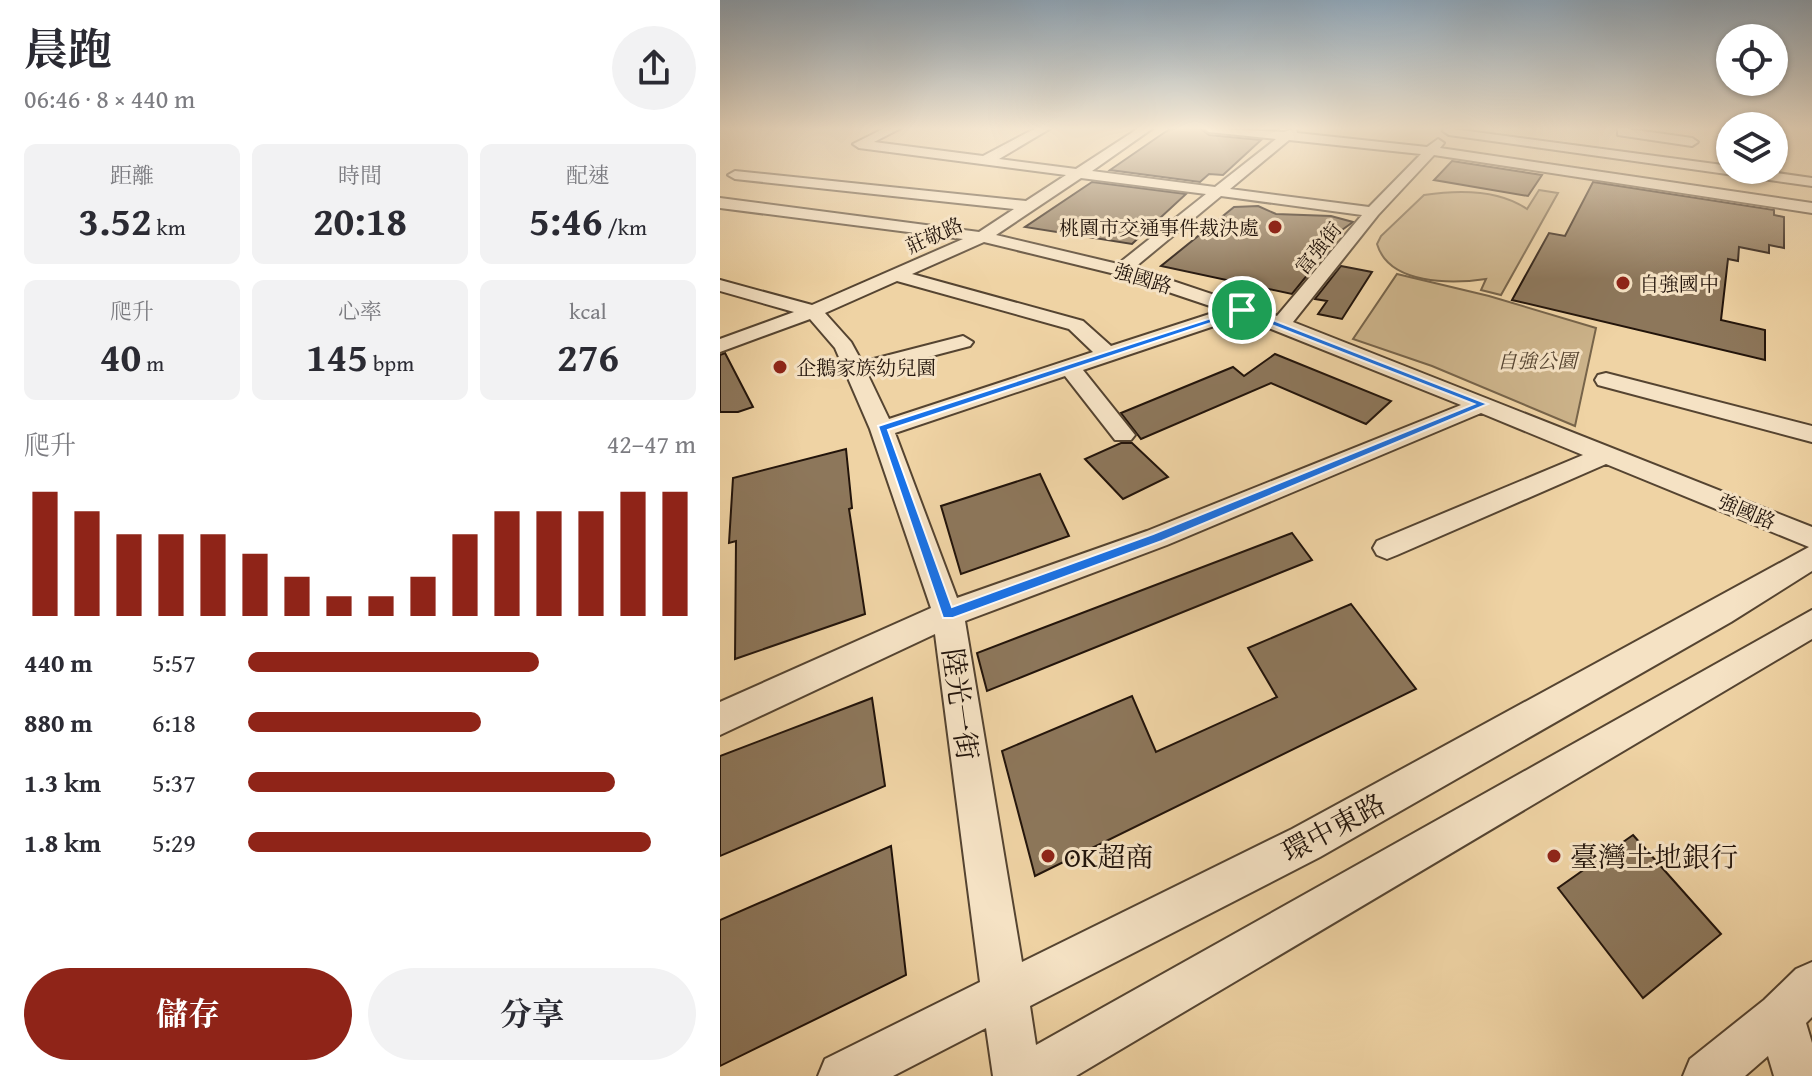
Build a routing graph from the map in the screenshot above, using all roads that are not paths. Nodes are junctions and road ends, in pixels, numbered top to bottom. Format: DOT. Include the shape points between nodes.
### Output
graph roads {
  1 [pos="759,178"];
  2 [pos="776,178"];
  3 [pos="1070,178"];
  4 [pos="1119,178"];
  5 [pos="1236,178"];
  6 [pos="1405,178"];
  7 [pos="1612,178"];
  8 [pos="1788,179"];
  9 [pos="772,180"];
  10 [pos="1812,182"];
  11 [pos="1744,184"];
  12 [pos="1221,191"];
  13 [pos="1744,198"];
  14 [pos="721,203"];
  15 [pos="1029,206"];
  16 [pos="1812,208"];
  17 [pos="1373,212"];
  18 [pos="982,237"];
  19 [pos="1121,270"];
  20 [pos="896,275"];
  21 [pos="720,285"];
  22 [pos="1242,310"];
  23 [pos="813,311"];
  24 [pos="1281,324"];
  25 [pos="963,342"];
  26 [pos="720,346"];
  27 [pos="1109,356"];
  28 [pos="1070,368"];
  29 [pos="855,370"];
  30 [pos="1606,380"];
  31 [pos="1483,404"];
  32 [pos="882,429"];
  33 [pos="1812,434"];
  34 [pos="1123,435"];
  35 [pos="1608,454"];
  36 [pos="1812,538"];
  37 [pos="1387,548"];
  38 [pos="1812,557"];
  39 [pos="948,614"];
  40 [pos="1812,623"];
  41 [pos="720,719"];
  42 [pos="1004,996"];
  43 [pos="1796,1001"];
  44 [pos="842,1076"];
  45 [pos="1017,1076"];
  46 [pos="1030,1076"];
  47 [pos="1707,1076"];
  48 [pos="1798,1076"];
  1 -- 9 [label="street"];
  2 -- 9 [label="street"];
  3 -- 15 [label="street, 莊敬路"];
  4 -- 12 [label="street"];
  5 -- 12 [label="street"];
  6 -- 17 [label="street, 富強街"];
  7 -- 13 [label="street"];
  8 -- 10 [label="street"];
  9 -- 14 [label="street"];
  9 -- 15 [label="street"];
  11 -- 13 [label="street"];
  12 -- 17 [label="street"];
  12 -- 19 [label="street"];
  13 -- 16 [label="street"];
  14 -- 18 [label="street, 強國路"];
  15 -- 18 [label="street, 莊敬路"];
  17 -- 24 [label="street, 富強街"];
  18 -- 19 [label="street, 強國路"];
  18 -- 20 [label="street, 莊敬路"];
  19 -- 22 [label="street, 強國路"];
  20 -- 23 [label="street, 莊敬路"];
  20 -- 27 [label="street" via="1076,325"];
  21 -- 23 [label="street"];
  22 -- 24 [label="street, 強國路"];
  22 -- 27 [label="street"];
  23 -- 26 [label="street, 莊敬路"];
  23 -- 29 [label="street, 陸光一街" via="844,346"];
  24 -- 31 [label="street, 強國路"];
  25 -- 29 [label="street"];
  27 -- 28 [label="street"];
  28 -- 32 [label="street"];
  28 -- 34 [label="street"];
  29 -- 32 [label="street, 陸光一街"];
  30 -- 33 [label="street"];
  31 -- 35 [label="street, 強國路"];
  31 -- 39 [label="street" via="1157,538"];
  32 -- 39 [label="street, 陸光一街"];
  35 -- 36 [label="street, 強國路"];
  35 -- 37 [label="street"];
  38 -- 42 [label="street, 環中東路" via="1306,843"];
  39 -- 41 [label="street"];
  39 -- 42 [label="street, 陸光一街"];
  40 -- 46 [label="street"];
  42 -- 44 [label="street, 環中東路"];
  42 -- 45 [label="street, 陸光一街"];
  43 -- 47 [label="street"];
  43 -- 48 [label="street"];
}
